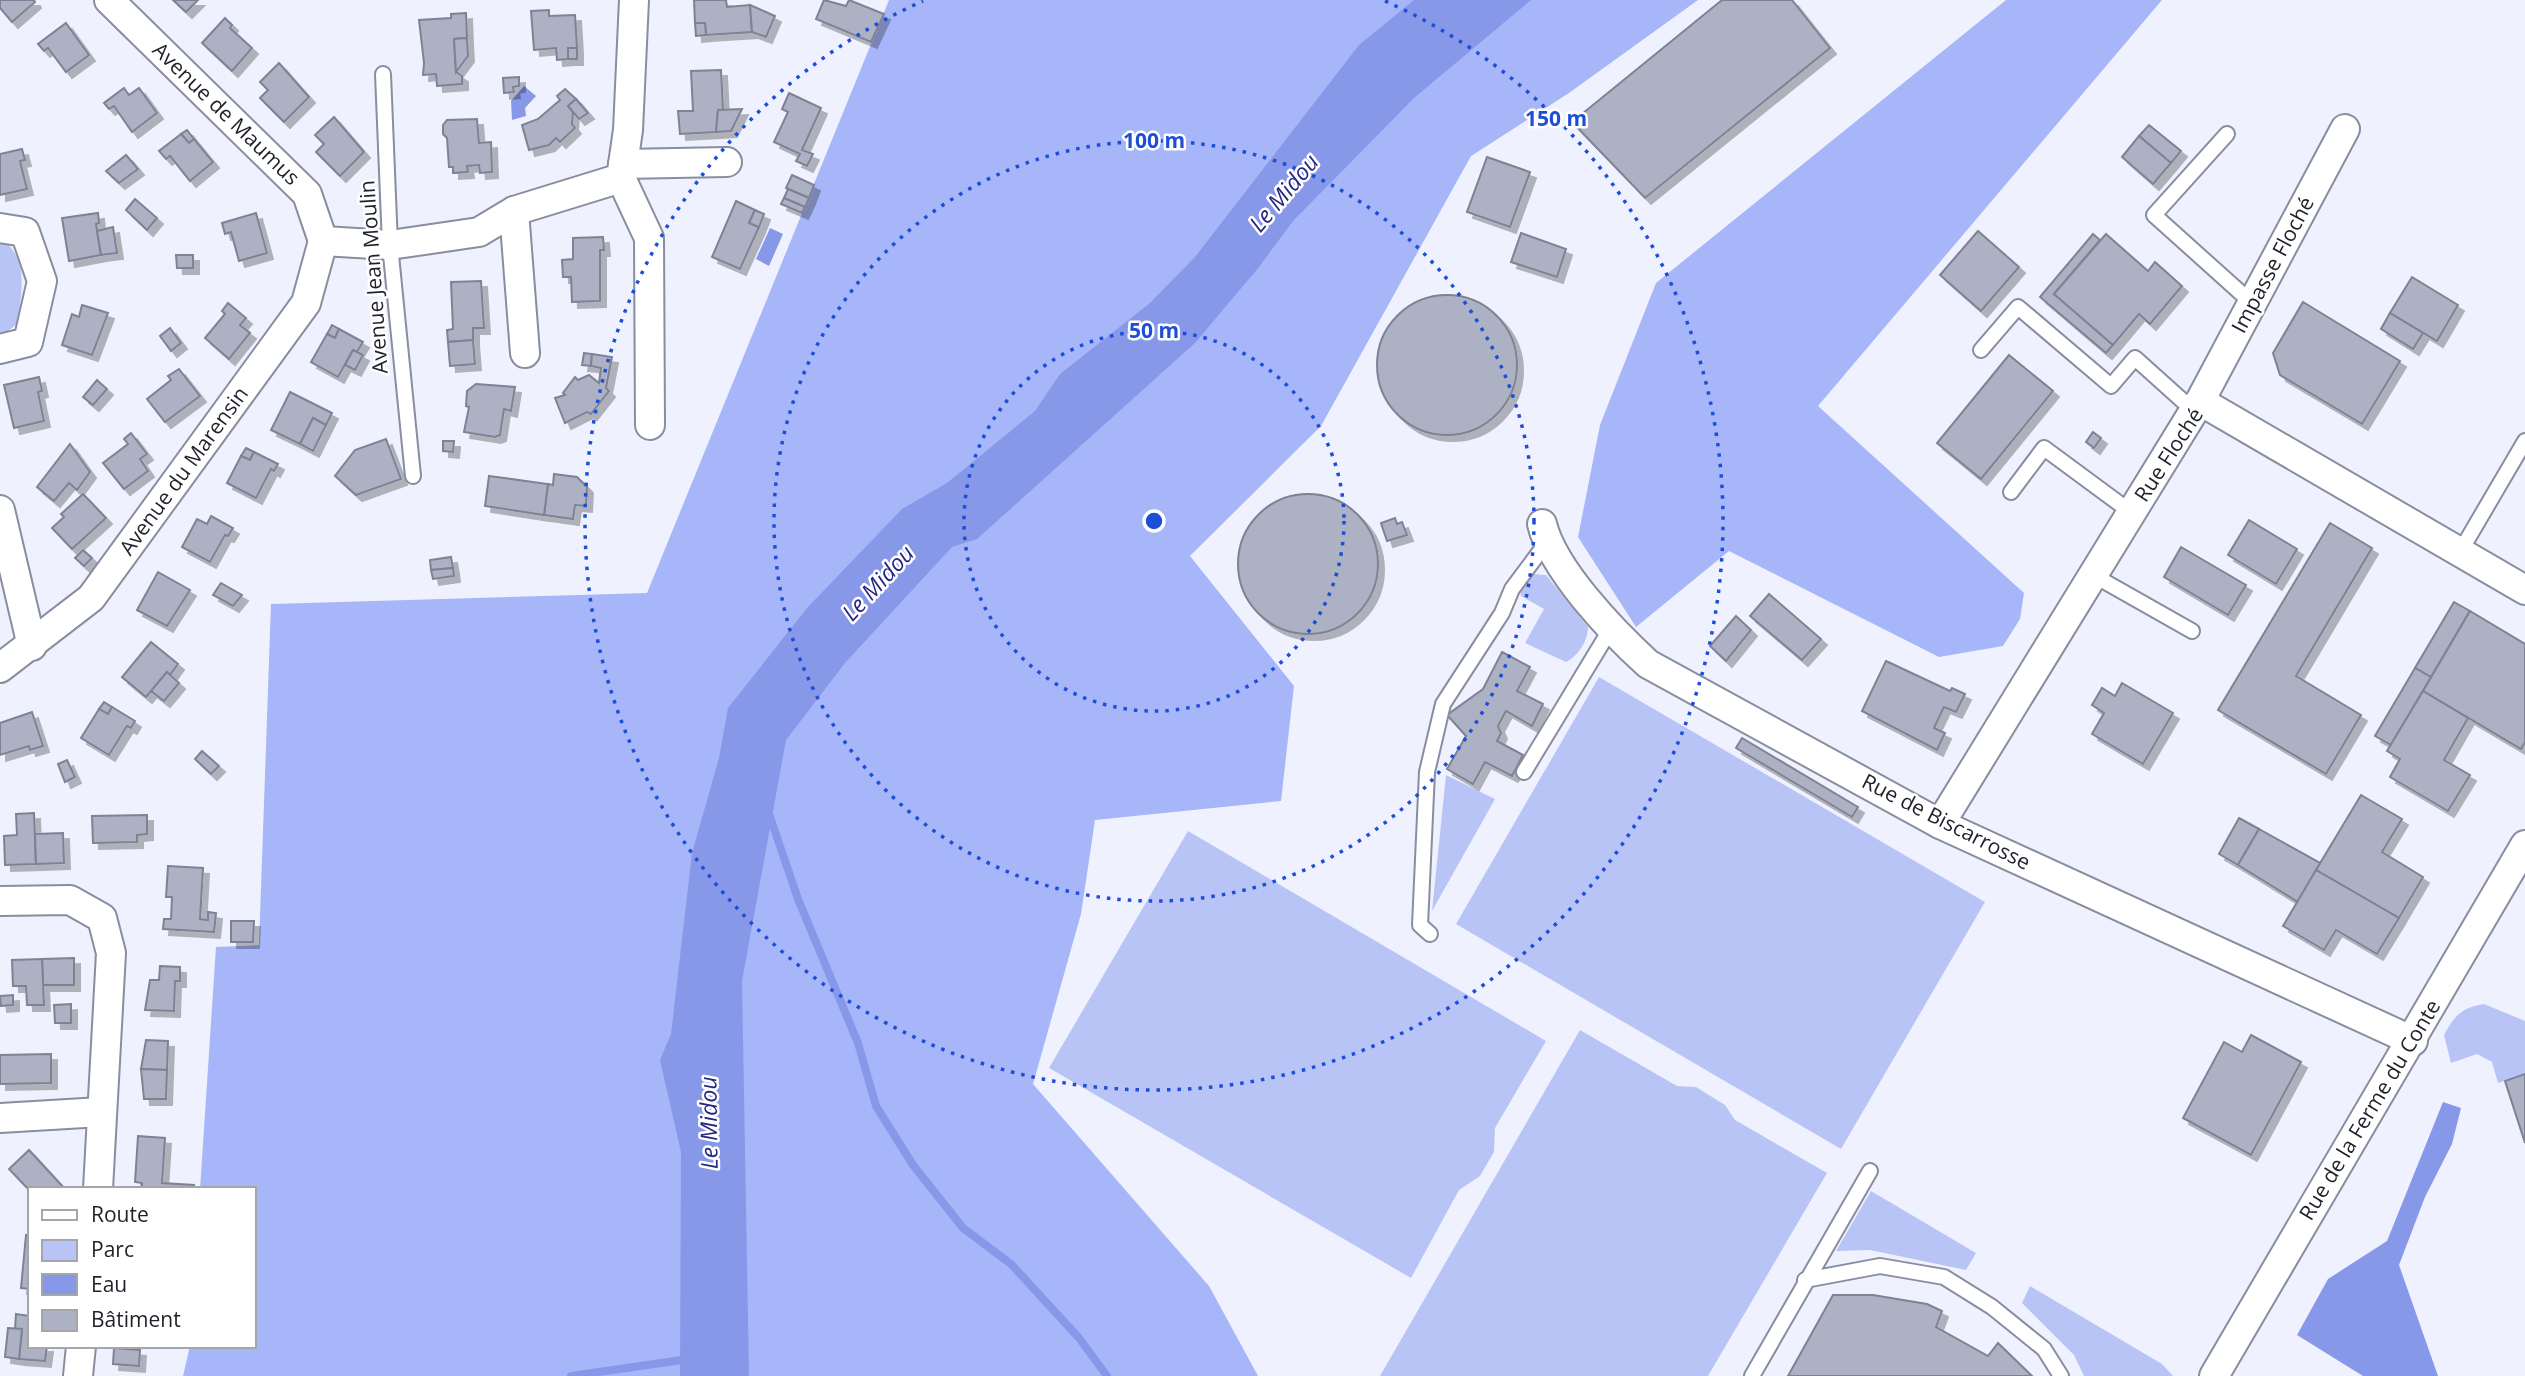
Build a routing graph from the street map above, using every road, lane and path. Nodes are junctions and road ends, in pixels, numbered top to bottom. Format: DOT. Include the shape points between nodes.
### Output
graph roads {
  1 [pos="109,0"];
  2 [pos="634,0"];
  3 [pos="383,74"];
  4 [pos="2345,129"];
  5 [pos="2227,134"];
  6 [pos="727,162"];
  7 [pos="622,171"];
  8 [pos="514,211"];
  9 [pos="0,228"];
  10 [pos="323,241"];
  11 [pos="390,245"];
  12 [pos="2252,303"];
  13 [pos="0,349"];
  14 [pos="1981,349"];
  15 [pos="525,353"];
  16 [pos="2197,406"];
  17 [pos="650,425"];
  18 [pos="2525,441"];
  19 [pos="413,476"];
  20 [pos="2011,492"];
  21 [pos="0,510"];
  22 [pos="2132,513"];
  23 [pos="1545,533"];
  24 [pos="2460,552"];
  25 [pos="2093,575"];
  26 [pos="2525,590"];
  27 [pos="1610,629"];
  28 [pos="2192,631"];
  29 [pos="32,646"];
  30 [pos="0,668"];
  31 [pos="1524,772"];
  32 [pos="1940,824"];
  33 [pos="2525,845"];
  34 [pos="0,901"];
  35 [pos="1430,934"];
  36 [pos="2413,1041"];
  37 [pos="101,1112"];
  38 [pos="0,1118"];
  39 [pos="1870,1171"];
  40 [pos="98,1187"];
  41 [pos="1805,1280"];
  42 [pos="81,1348"];
  43 [pos="78,1376"];
  44 [pos="1752,1376"];
  45 [pos="2061,1376"];
  46 [pos="2214,1376"];
  1 -- 10 [label="street, Avenue de Maumus" via="307,194"];
  2 -- 7 [label="street"];
  3 -- 11 [label="lane, Avenue Jean Moulin"];
  4 -- 12 [label="street, Impasse Floché"];
  5 -- 12 [label="lane" via="2154,215"];
  6 -- 7 [label="street"];
  7 -- 8 [label="street"];
  7 -- 17 [label="street" via="649,238"];
  8 -- 11 [label="street" via="479,232"];
  8 -- 15 [label="street"];
  9 -- 13 [label="street" via="25,232 42,281 28,342"];
  10 -- 11 [label="street"];
  10 -- 29 [label="street, Avenue du Marensin" via="299,314 91,598"];
  11 -- 19 [label="lane, Avenue Jean Moulin"];
  12 -- 16 [label="street, Impasse Floché"];
  14 -- 16 [label="lane" via="2018,307 2110,386 2134,358"];
  16 -- 22 [label="street, Rue Floché"];
  16 -- 24 [label="street, Rue Floché"];
  18 -- 24 [label="lane"];
  20 -- 22 [label="lane" via="2045,448"];
  21 -- 29 [label="street"];
  22 -- 25 [label="street, Rue Floché"];
  23 -- 27 [label="street, Rue de Biscarrosse"];
  23 -- 35 [label="lane" via="1502,613 1443,704 1427,772 1420,925"];
  24 -- 26 [label="street, Rue Floché"];
  25 -- 28 [label="lane"];
  25 -- 32 [label="street, Rue Floché"];
  27 -- 31 [label="lane"];
  27 -- 32 [label="street, Rue de Biscarrosse" via="1648,664"];
  29 -- 30 [label="street, Avenue du Marensin"];
  32 -- 36 [label="street, Rue de Biscarrosse"];
  33 -- 36 [label="street, Rue de la Ferme du Conte"];
  34 -- 37 [label="street" via="70,900 102,918 111,953"];
  36 -- 46 [label="street, Rue de la Ferme du Conte"];
  37 -- 38 [label="street"];
  37 -- 40 [label="street"];
  39 -- 41 [label="lane"];
  41 -- 44 [label="lane"];
  41 -- 45 [label="lane" via="1880,1266 1944,1276 2044,1349"];
  42 -- 43 [label="street"];
}
